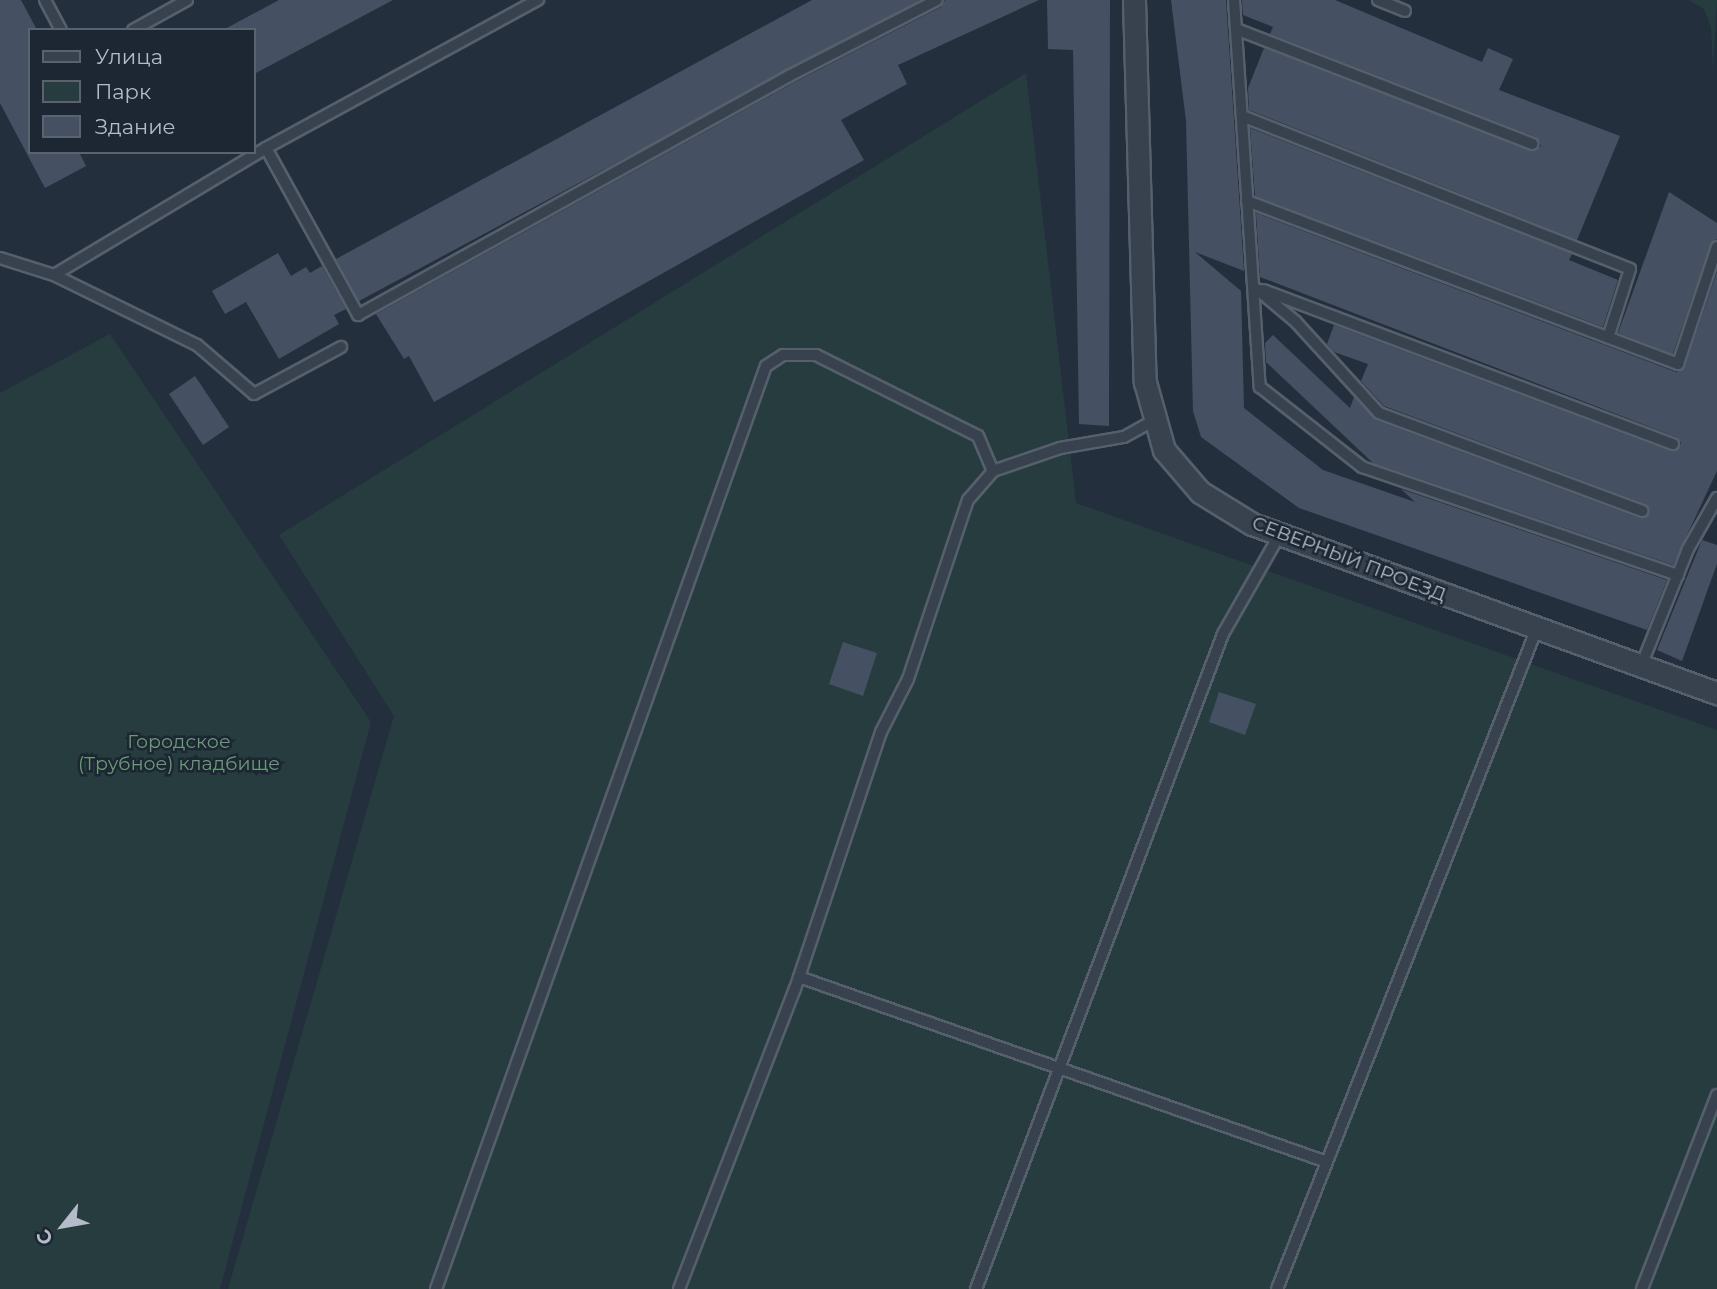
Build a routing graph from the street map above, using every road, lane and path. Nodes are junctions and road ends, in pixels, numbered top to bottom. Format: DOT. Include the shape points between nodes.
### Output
graph roads {
  1 [pos="46,0"];
  2 [pos="187,0"];
  3 [pos="538,0"];
  4 [pos="937,0"];
  5 [pos="1134,0"];
  6 [pos="1234,0"];
  7 [pos="1378,0"];
  8 [pos="1405,11"];
  9 [pos="60,28"];
  10 [pos="137,28"];
  11 [pos="1236,29"];
  12 [pos="1242,116"];
  13 [pos="1533,144"];
  14 [pos="266,148"];
  15 [pos="256,154"];
  16 [pos="256,154"];
  17 [pos="1247,201"];
  18 [pos="1717,247"];
  19 [pos="0,258"];
  20 [pos="54,275"];
  21 [pos="1253,286"];
  22 [pos="1608,338"];
  23 [pos="341,347"];
  24 [pos="1156,420"];
  25 [pos="1673,444"];
  26 [pos="993,471"];
  27 [pos="1717,498"];
  28 [pos="1642,511"];
  29 [pos="1280,534"];
  30 [pos="1678,575"];
  31 [pos="1537,628"];
  32 [pos="1633,663"];
  33 [pos="1717,694"];
  34 [pos="799,977"];
  35 [pos="1056,1067"];
  36 [pos="1717,1095"];
  37 [pos="1324,1161"];
  38 [pos="436,1289"];
  39 [pos="679,1289"];
  40 [pos="976,1289"];
  41 [pos="1276,1289"];
  42 [pos="1642,1289"];
  1 -- 9 [label="lane"];
  2 -- 10 [label="lane"];
  3 -- 14 [label="lane"];
  4 -- 14 [label="lane" via="789,76 358,315"];
  5 -- 24 [label="street, СЕВЕРНЫЙ ПРОЕЗД" via="1145,382"];
  6 -- 11 [label="lane"];
  7 -- 8 [label="lane"];
  11 -- 12 [label="lane"];
  11 -- 13 [label="lane"];
  12 -- 17 [label="lane"];
  12 -- 22 [label="lane" via="1630,269"];
  14 -- 15 [label="lane"];
  16 -- 20 [label="lane"];
  17 -- 21 [label="lane"];
  17 -- 22 [label="lane"];
  18 -- 22 [label="lane" via="1678,364"];
  19 -- 20 [label="lane"];
  20 -- 23 [label="lane" via="197,345 254,394"];
  21 -- 25 [label="lane"];
  21 -- 28 [label="lane" via="1296,322 1378,413"];
  21 -- 30 [label="lane" via="1260,387 1362,467"];
  24 -- 26 [label="lane" via="1124,437 1060,447"];
  24 -- 29 [label="street, СЕВЕРНЫЙ ПРОЕЗД" via="1164,450 1200,492 1252,524"];
  26 -- 34 [label="lane" via="968,500 908,679 881,732"];
  26 -- 38 [label="lane" via="978,436 816,355 783,355 766,366"];
  27 -- 30 [label="lane"];
  29 -- 31 [label="street, СЕВЕРНЫЙ ПРОЕЗД"];
  29 -- 35 [label="lane" via="1223,634"];
  30 -- 32 [label="lane"];
  31 -- 32 [label="street, СЕВЕРНЫЙ ПРОЕЗД"];
  31 -- 37 [label="lane"];
  32 -- 33 [label="street, СЕВЕРНЫЙ ПРОЕЗД"];
  34 -- 35 [label="lane"];
  34 -- 39 [label="lane"];
  35 -- 37 [label="lane"];
  35 -- 40 [label="lane"];
  36 -- 42 [label="lane"];
  37 -- 41 [label="lane"];
}
